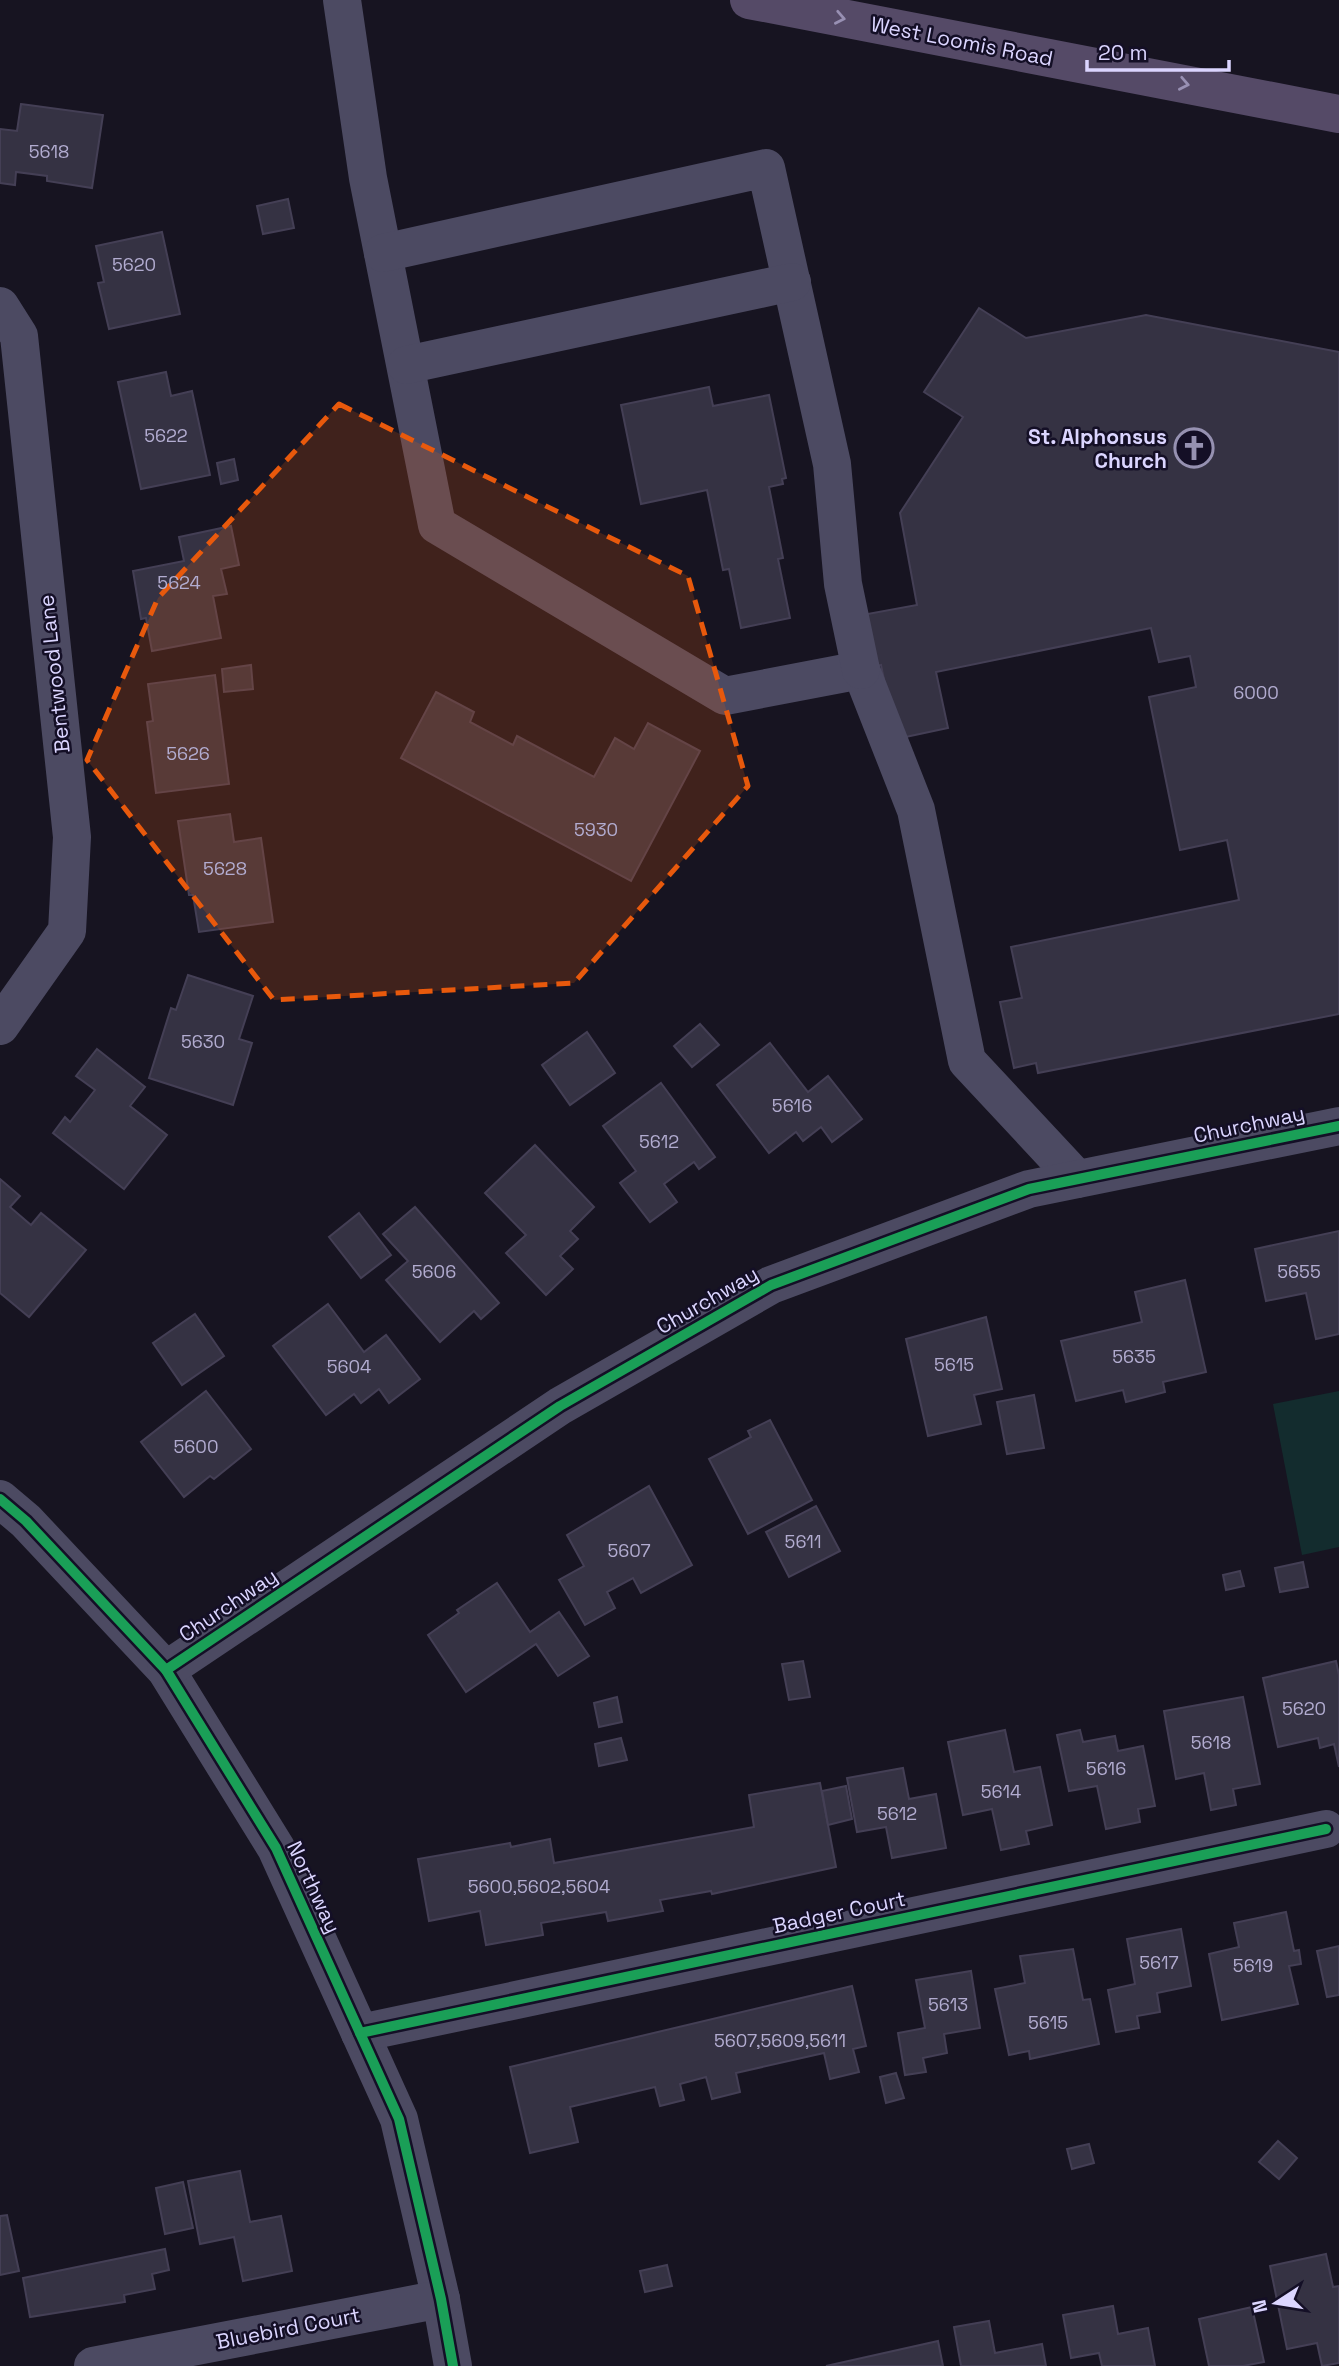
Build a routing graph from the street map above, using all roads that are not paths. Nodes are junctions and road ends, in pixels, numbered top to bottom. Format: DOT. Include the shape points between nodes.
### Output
graph roads {
  1 [pos="342,0"];
  2 [pos="749,0"];
  3 [pos="1339,114"];
  4 [pos="383,253"];
  5 [pos="792,282"];
  6 [pos="0,306"];
  7 [pos="405,365"];
  8 [pos="861,670"];
  9 [pos="0,1026"];
  10 [pos="1339,1126"];
  11 [pos="1077,1179"];
  12 [pos="0,1499"];
  13 [pos="166,1670"];
  14 [pos="1326,1829"];
  15 [pos="360,2033"];
  16 [pos="442,2299"];
  17 [pos="93,2366"];
  18 [pos="453,2366"];
  1 -- 4 [label="street"];
  2 -- 3 [label="main road, West Loomis Road, one-way"];
  4 -- 5 [label="street" via="766,168"];
  4 -- 7 [label="street"];
  5 -- 7 [label="street"];
  5 -- 8 [label="street" via="832,464 843,584"];
  6 -- 9 [label="street, Bentwood Lane" via="19,336 72,837 66,931"];
  7 -- 8 [label="street" via="437,525 724,696"];
  8 -- 11 [label="street" via="916,810 967,1061"];
  10 -- 11 [label="street, Churchway"];
  11 -- 13 [label="street, Churchway" via="1029,1189 771,1285 560,1406"];
  12 -- 13 [label="street, Northway"];
  13 -- 15 [label="street, Northway" via="276,1848"];
  14 -- 15 [label="street, Badger Court"];
  15 -- 16 [label="street, Northway" via="399,2119"];
  16 -- 17 [label="street, Bluebird Court"];
  16 -- 18 [label="street, Northway"];
}
